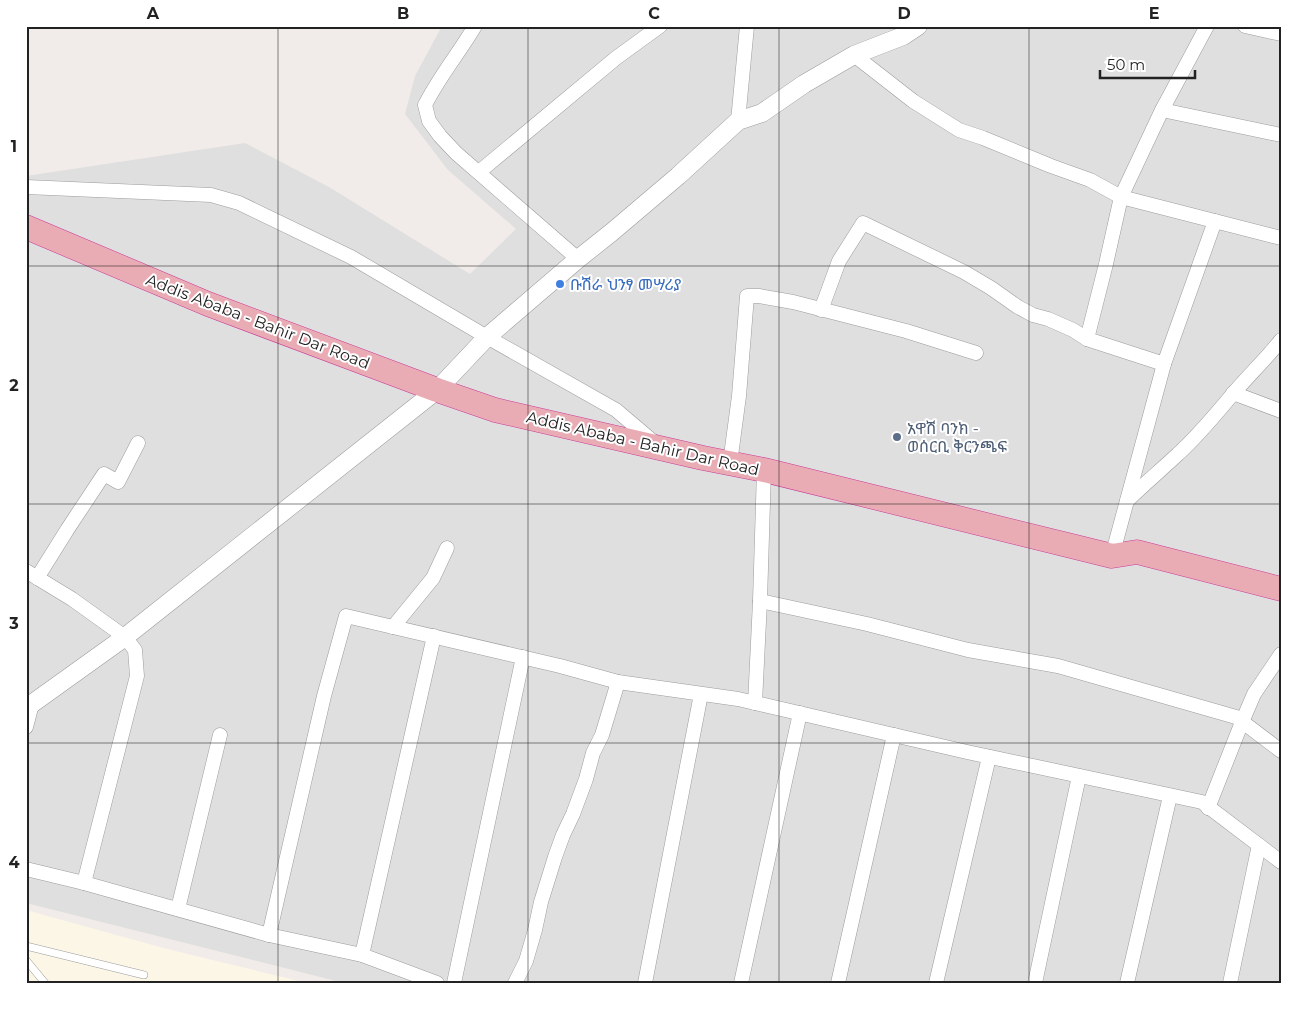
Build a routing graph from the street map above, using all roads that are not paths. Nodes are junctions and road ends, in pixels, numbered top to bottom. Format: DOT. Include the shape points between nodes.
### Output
graph roads {
  1 [pos="475,26"];
  2 [pos="660,26"];
  3 [pos="747,26"];
  4 [pos="918,26"];
  5 [pos="1207,26"];
  6 [pos="1245,26"];
  7 [pos="1281,34"];
  8 [pos="854,55"];
  9 [pos="1162,110"];
  10 [pos="738,121"];
  11 [pos="1281,136"];
  12 [pos="478,172"];
  13 [pos="26,188"];
  14 [pos="1121,196"];
  15 [pos="1216,221"];
  16 [pos="26,227"];
  17 [pos="1281,238"];
  18 [pos="578,259"];
  19 [pos="821,310"];
  20 [pos="487,337"];
  21 [pos="1087,338"];
  22 [pos="1281,340"];
  23 [pos="976,353"];
  24 [pos="1164,364"];
  25 [pos="437,390"];
  26 [pos="1234,393"];
  27 [pos="1281,411"];
  28 [pos="138,443"];
  29 [pos="660,447"];
  30 [pos="730,463"];
  31 [pos="764,470"];
  32 [pos="1126,501"];
  33 [pos="447,548"];
  34 [pos="1112,556"];
  35 [pos="32,575"];
  36 [pos="1281,589"];
  37 [pos="760,601"];
  38 [pos="393,627"];
  39 [pos="434,636"];
  40 [pos="125,637"];
  41 [pos="1281,654"];
  42 [pos="523,657"];
  43 [pos="618,682"];
  44 [pos="701,694"];
  45 [pos="755,703"];
  46 [pos="29,706"];
  47 [pos="800,713"];
  48 [pos="1242,722"];
  49 [pos="26,727"];
  50 [pos="220,735"];
  51 [pos="894,735"];
  52 [pos="1281,751"];
  53 [pos="988,757"];
  54 [pos="1079,776"];
  55 [pos="1170,796"];
  56 [pos="1208,808"];
  57 [pos="1259,845"];
  58 [pos="1281,862"];
  59 [pos="26,869"];
  60 [pos="84,883"];
  61 [pos="178,909"];
  62 [pos="269,936"];
  63 [pos="26,946"];
  64 [pos="362,955"];
  65 [pos="26,960"];
  66 [pos="144,975"];
  67 [pos="45,983"];
  68 [pos="437,983"];
  69 [pos="454,983"];
  70 [pos="515,983"];
  71 [pos="645,983"];
  72 [pos="741,983"];
  73 [pos="838,983"];
  74 [pos="936,983"];
  75 [pos="1035,983"];
  76 [pos="1127,983"];
  77 [pos="1230,983"];
  1 -- 12 [label="street" via="425,105 429,120 440,136"];
  2 -- 12 [label="street" via="616,58"];
  3 -- 10 [label="street"];
  4 -- 8 [label="street" via="903,36"];
  5 -- 9 [label="street"];
  6 -- 7 [label="street"];
  8 -- 10 [label="street" via="762,113"];
  8 -- 14 [label="street" via="913,101 958,130 1090,180"];
  9 -- 11 [label="street"];
  9 -- 14 [label="street"];
  10 -- 18 [label="street"];
  12 -- 18 [label="street"];
  13 -- 20 [label="street" via="212,196 239,203 351,257"];
  14 -- 15 [label="street"];
  14 -- 21 [label="street"];
  15 -- 17 [label="street"];
  15 -- 24 [label="street"];
  16 -- 25 [label="highway, Addis Ababa - Bahir Dar Road" via="208,304"];
  18 -- 20 [label="street"];
  19 -- 21 [label="street" via="839,261 863,223 964,272 1018,308"];
  19 -- 23 [label="street"];
  19 -- 30 [label="street" via="793,302 746,296"];
  20 -- 25 [label="street"];
  20 -- 29 [label="street" via="616,410"];
  21 -- 24 [label="street"];
  22 -- 26 [label="street"];
  24 -- 32 [label="street"];
  25 -- 29 [label="highway, Addis Ababa - Bahir Dar Road" via="495,410"];
  25 -- 40 [label="street"];
  26 -- 27 [label="street"];
  26 -- 32 [label="street" via="1178,454"];
  28 -- 35 [label="street" via="118,482 104,474"];
  29 -- 30 [label="highway, Addis Ababa - Bahir Dar Road"];
  30 -- 31 [label="highway, Addis Ababa - Bahir Dar Road"];
  31 -- 34 [label="highway, Addis Ababa - Bahir Dar Road"];
  31 -- 37 [label="street"];
  32 -- 34 [label="street"];
  33 -- 38 [label="street" via="433,578"];
  34 -- 36 [label="highway, Addis Ababa - Bahir Dar Road" via="1138,552"];
  35 -- 40 [label="street"];
  37 -- 45 [label="street"];
  37 -- 48 [label="street" via="968,650 1058,666 1236,717"];
  38 -- 39 [label="street"];
  38 -- 62 [label="street" via="346,616 322,705"];
  39 -- 42 [label="street"];
  39 -- 64 [label="street"];
  40 -- 46 [label="street"];
  40 -- 60 [label="street" via="135,650 137,676"];
  41 -- 48 [label="street" via="1254,694"];
  42 -- 43 [label="street"];
  42 -- 69 [label="street"];
  43 -- 44 [label="street"];
  43 -- 70 [label="street" via="602,735 552,866 526,961"];
  44 -- 45 [label="street"];
  44 -- 71 [label="street"];
  45 -- 47 [label="street"];
  46 -- 49 [label="street"];
  47 -- 51 [label="street"];
  47 -- 72 [label="street"];
  48 -- 52 [label="street"];
  48 -- 56 [label="street"];
  50 -- 61 [label="street"];
  51 -- 53 [label="street"];
  51 -- 73 [label="street"];
  53 -- 54 [label="street"];
  53 -- 74 [label="street"];
  54 -- 55 [label="street"];
  54 -- 75 [label="street"];
  55 -- 56 [label="street" via="1202,802"];
  55 -- 76 [label="street"];
  56 -- 57 [label="street"];
  57 -- 58 [label="street"];
  57 -- 77 [label="street"];
  59 -- 60 [label="street"];
  60 -- 61 [label="street"];
  61 -- 62 [label="street"];
  62 -- 64 [label="street"];
  63 -- 66 [label="lane"];
  64 -- 68 [label="street"];
  65 -- 67 [label="lane"];
}
